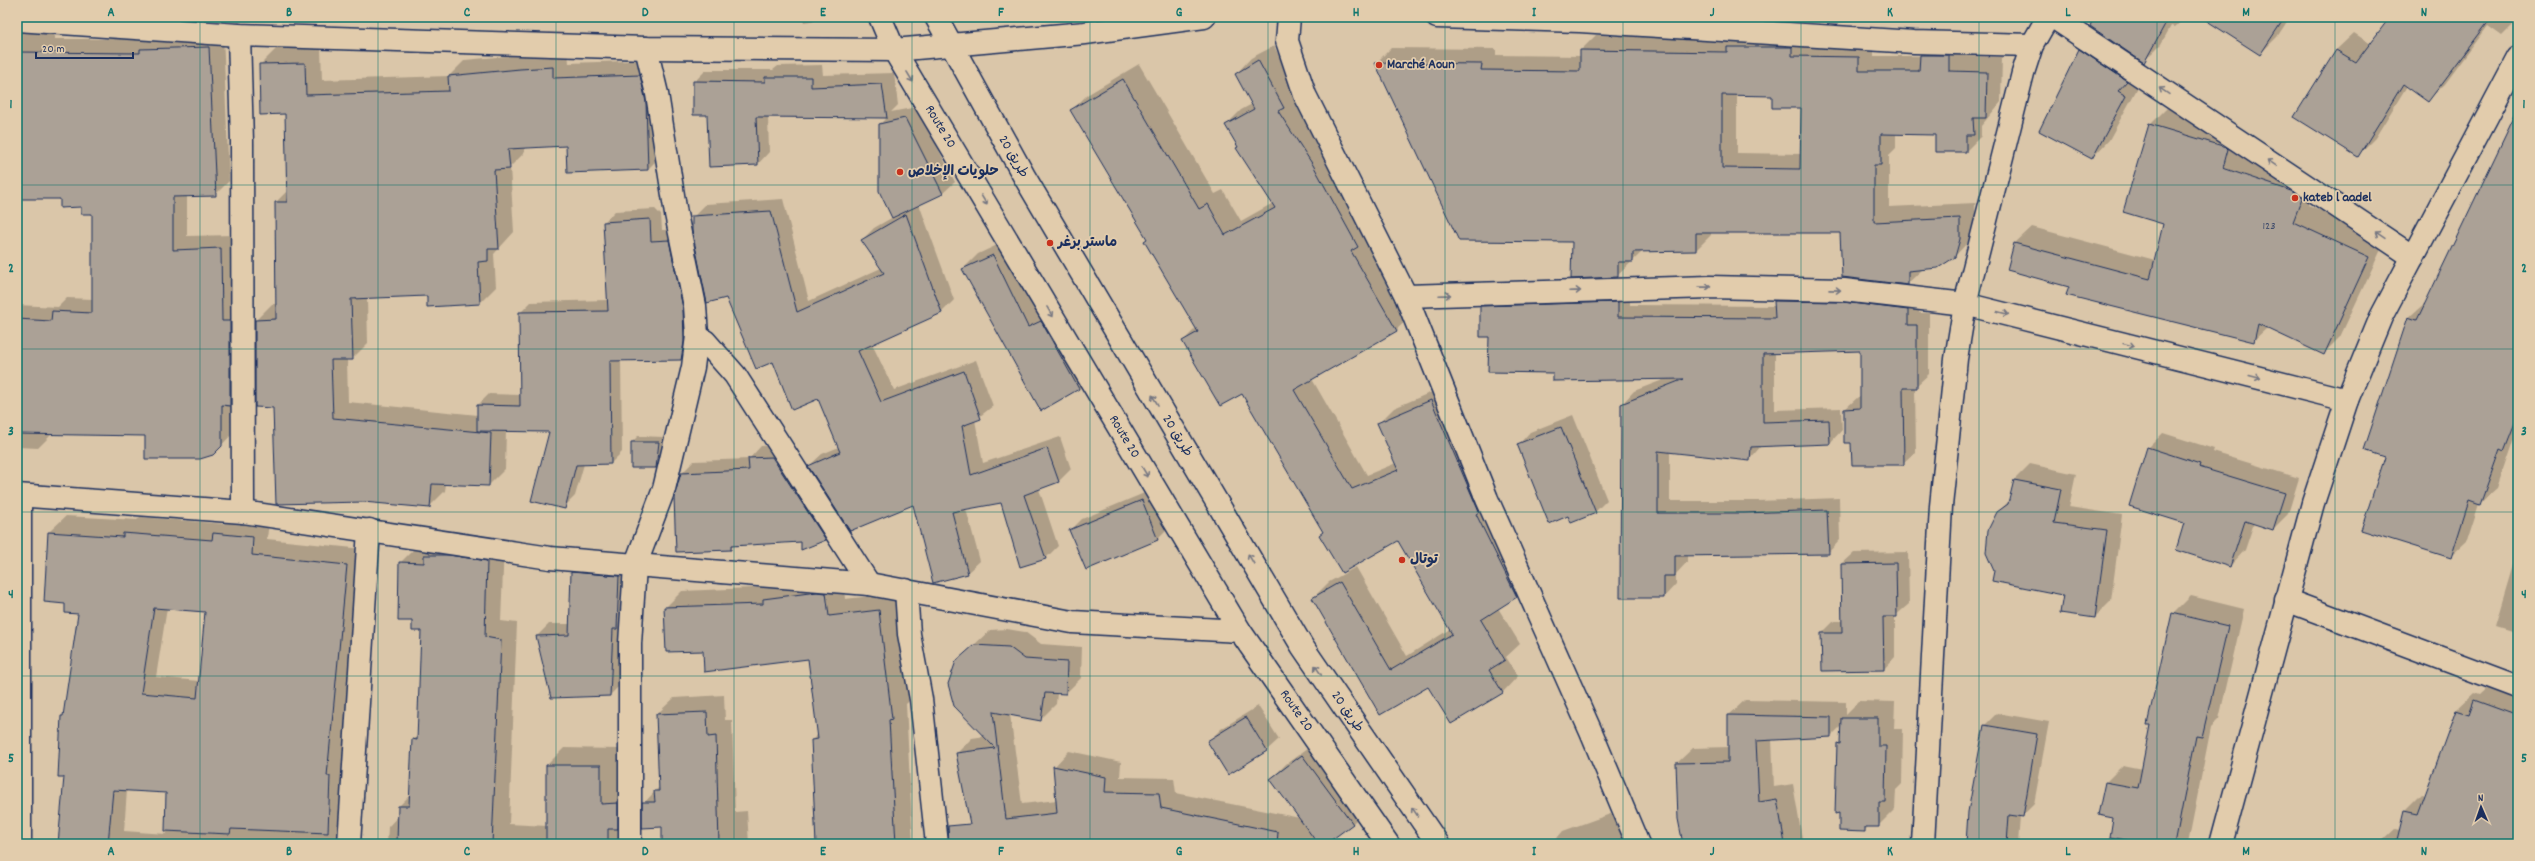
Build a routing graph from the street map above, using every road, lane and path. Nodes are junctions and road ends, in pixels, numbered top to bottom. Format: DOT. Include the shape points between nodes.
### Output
graph roads {
  1 [pos="880,17"];
  2 [pos="936,17"];
  3 [pos="1204,17"];
  4 [pos="1289,17"];
  5 [pos="1437,17"];
  6 [pos="2048,17"];
  7 [pos="2053,17"];
  8 [pos="17,20"];
  9 [pos="239,35"];
  10 [pos="950,45"];
  11 [pos="2032,45"];
  12 [pos="646,48"];
  13 [pos="894,50"];
  14 [pos="2518,58"];
  15 [pos="2413,257"];
  16 [pos="1406,296"];
  17 [pos="1965,304"];
  18 [pos="697,336"];
  19 [pos="2347,400"];
  20 [pos="19,495"];
  21 [pos="243,512"];
  22 [pos="369,530"];
  23 [pos="635,566"];
  24 [pos="869,584"];
  25 [pos="906,590"];
  26 [pos="2286,600"];
  27 [pos="1240,631"];
  28 [pos="2518,687"];
  29 [pos="20,844"];
  30 [pos="349,844"];
  31 [pos="630,844"];
  32 [pos="937,844"];
  33 [pos="1388,844"];
  34 [pos="1438,844"];
  35 [pos="1638,844"];
  36 [pos="1923,844"];
  37 [pos="2221,844"];
  1 -- 13 [label="street, Route 20"];
  2 -- 10 [label="street, طريق 20"];
  3 -- 10 [label="street" via="1085,33"];
  4 -- 16 [label="street" via="1287,41 1305,96"];
  5 -- 11 [label="street" via="1580,21 1914,42"];
  6 -- 11 [label="street"];
  15 -- 7 [label="street, one-way"];
  8 -- 9 [label="street"];
  9 -- 12 [label="street"];
  9 -- 21 [label="street" via="242,142"];
  10 -- 13 [label="street"];
  34 -- 10 [label="street, طريق 20, one-way" via="1302,646 1126,350"];
  11 -- 17 [label="street"];
  12 -- 13 [label="street"];
  12 -- 18 [label="street" via="659,102 676,214 695,306"];
  13 -- 27 [label="street, Route 20, one-way"];
  14 -- 15 [label="street"];
  15 -- 19 [label="street" via="2381,318"];
  16 -- 17 [label="street, one-way" via="1710,287 1844,290"];
  16 -- 35 [label="street" via="1487,499 1592,732"];
  17 -- 19 [label="street, one-way"];
  17 -- 36 [label="street" via="1948,425 1941,506"];
  18 -- 23 [label="street" via="693,367 664,489"];
  18 -- 24 [label="street" via="724,361 738,380"];
  19 -- 26 [label="street" via="2313,503"];
  20 -- 21 [label="street"];
  20 -- 29 [label="street"];
  21 -- 22 [label="street"];
  22 -- 23 [label="street" via="550,558"];
  22 -- 30 [label="street"];
  23 -- 24 [label="street"];
  23 -- 31 [label="street" via="630,644"];
  24 -- 25 [label="street"];
  25 -- 27 [label="street" via="1072,622"];
  25 -- 32 [label="street" via="909,634 921,699"];
  26 -- 28 [label="street"];
  26 -- 37 [label="street"];
  27 -- 33 [label="street, Route 20"];
}
